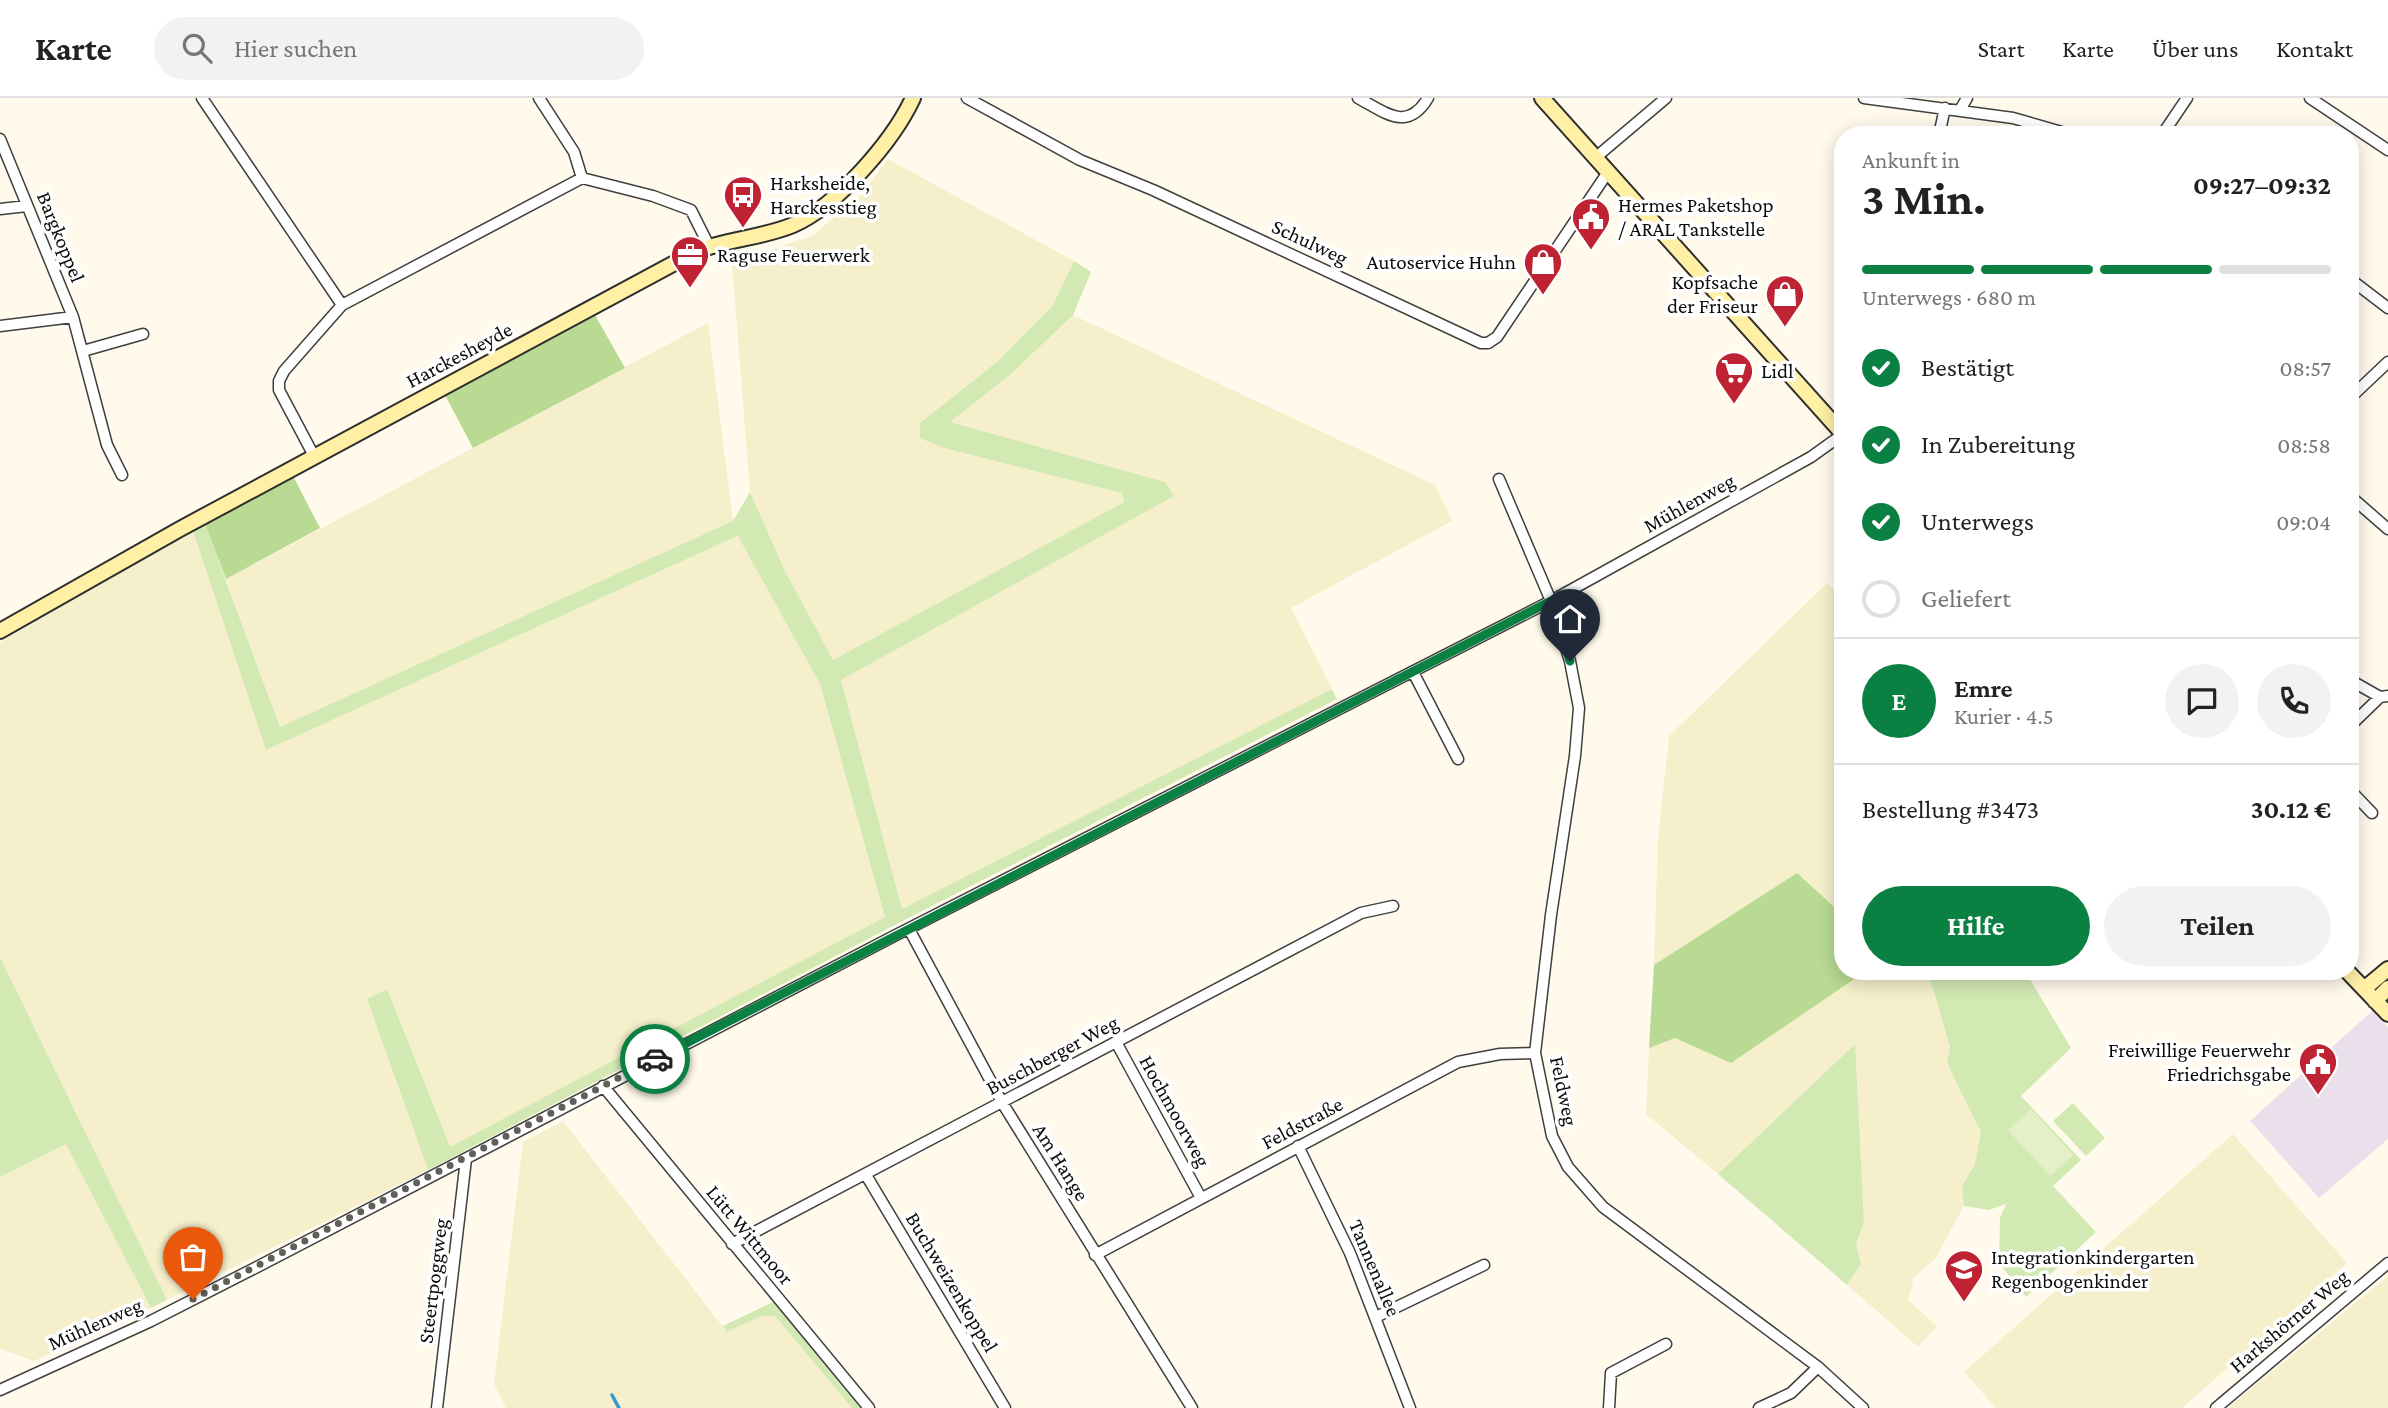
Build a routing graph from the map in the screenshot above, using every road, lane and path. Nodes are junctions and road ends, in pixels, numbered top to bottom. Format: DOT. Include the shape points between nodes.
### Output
graph roads {
  1 [pos="202,98"];
  2 [pos="538,98"];
  3 [pos="914,98"];
  4 [pos="967,98"];
  5 [pos="1358,98"];
  6 [pos="1428,98"];
  7 [pos="1542,98"];
  8 [pos="1666,98"];
  9 [pos="1864,98"];
  10 [pos="1967,98"];
  11 [pos="2187,98"];
  12 [pos="2310,98"];
  13 [pos="1945,108"];
  14 [pos="1960,110"];
  15 [pos="1941,126"];
  16 [pos="2041,126"];
  17 [pos="2168,126"];
  18 [pos="2352,126"];
  19 [pos="2359,131"];
  20 [pos="0,139"];
  21 [pos="2388,150"];
  22 [pos="1595,158"];
  23 [pos="1608,172"];
  24 [pos="582,178"];
  25 [pos="27,206"];
  26 [pos="0,209"];
  27 [pos="709,246"];
  28 [pos="2359,286"];
  29 [pos="342,305"];
  30 [pos="2388,308"];
  31 [pos="73,317"];
  32 [pos="0,326"];
  33 [pos="143,334"];
  34 [pos="83,351"];
  35 [pos="2388,362"];
  36 [pos="2359,389"];
  37 [pos="1834,424"];
  38 [pos="1834,440"];
  39 [pos="314,456"];
  40 [pos="121,475"];
  41 [pos="1499,479"];
  42 [pos="2359,504"];
  43 [pos="2388,528"];
  44 [pos="1551,601"];
  45 [pos="0,631"];
  46 [pos="1413,672"];
  47 [pos="2359,684"];
  48 [pos="2384,697"];
  49 [pos="2359,718"];
  50 [pos="1458,759"];
  51 [pos="2359,800"];
  52 [pos="2372,814"];
  53 [pos="1393,906"];
  54 [pos="909,929"];
  55 [pos="2388,969"];
  56 [pos="2356,980"];
  57 [pos="2388,988"];
  58 [pos="2364,989"];
  59 [pos="2375,1001"];
  60 [pos="2388,1014"];
  61 [pos="1116,1042"];
  62 [pos="1535,1053"];
  63 [pos="603,1086"];
  64 [pos="1003,1104"];
  65 [pos="1298,1146"];
  66 [pos="466,1159"];
  67 [pos="866,1175"];
  68 [pos="1201,1198"];
  69 [pos="732,1244"];
  70 [pos="1095,1255"];
  71 [pos="2388,1263"];
  72 [pos="1484,1265"];
  73 [pos="1376,1317"];
  74 [pos="1666,1344"];
  75 [pos="1818,1367"];
  76 [pos="0,1390"];
  77 [pos="437,1408"];
  78 [pos="869,1408"];
  79 [pos="1005,1408"];
  80 [pos="1192,1408"];
  81 [pos="1409,1408"];
  82 [pos="1609,1408"];
  83 [pos="1759,1408"];
  84 [pos="1863,1408"];
  85 [pos="2216,1408"];
  1 -- 29 [label="street"];
  2 -- 24 [label="street" via="574,152"];
  3 -- 27 [label="main road, Harckesheyde" via="876,154 805,219"];
  4 -- 23 [label="street, Schulweg" via="1080,160 1481,343 1497,337"];
  5 -- 6 [label="street" via="1397,118 1420,110"];
  7 -- 22 [label="main road"];
  8 -- 22 [label="street"];
  9 -- 13 [label="street"];
  10 -- 14 [label="street"];
  11 -- 17 [label="street"];
  12 -- 18 [label="street"];
  13 -- 14 [label="street"];
  13 -- 15 [label="street"];
  14 -- 16 [label="street"];
  19 -- 21 [label="street"];
  20 -- 25 [label="street, Bargkoppel"];
  22 -- 23 [label="main road"];
  23 -- 37 [label="main road"];
  24 -- 27 [label="street" via="691,210"];
  24 -- 29 [label="street"];
  25 -- 26 [label="street"];
  25 -- 31 [label="street, Bargkoppel"];
  27 -- 39 [label="main road, Harckesheyde"];
  28 -- 30 [label="street"];
  29 -- 39 [label="street" via="279,381 279,390"];
  31 -- 32 [label="street"];
  31 -- 34 [label="street, Bargkoppel"];
  33 -- 34 [label="street"];
  34 -- 40 [label="street, Bargkoppel" via="107,445"];
  35 -- 36 [label="street"];
  38 -- 44 [label="street, Mühlenweg"];
  39 -- 45 [label="main road, Harckesheyde"];
  41 -- 44 [label="street"];
  42 -- 43 [label="street"];
  44 -- 46 [label="street, Mühlenweg"];
  44 -- 62 [label="street, Feldweg" via="1579,708"];
  46 -- 50 [label="street"];
  46 -- 54 [label="street, Mühlenweg"];
  47 -- 48 [label="street"];
  48 -- 49 [label="street"];
  51 -- 52 [label="street"];
  53 -- 61 [label="street, Buschberger Weg" via="1361,913"];
  54 -- 63 [label="street, Mühlenweg"];
  54 -- 64 [label="street, Am Hange"];
  55 -- 58 [label="main road"];
  56 -- 58 [label="main road"];
  57 -- 59 [label="main road"];
  58 -- 59 [label="main road"];
  59 -- 60 [label="main road"];
  61 -- 64 [label="street, Buschberger Weg"];
  61 -- 68 [label="street, Hochmoorweg"];
  62 -- 65 [label="street, Feldstraße" via="1458,1062"];
  62 -- 75 [label="street, Feldweg" via="1552,1136 1584,1189"];
  63 -- 66 [label="street, Mühlenweg"];
  63 -- 69 [label="street, Lütt Wittmoor"];
  64 -- 67 [label="street, Buschberger Weg"];
  64 -- 70 [label="street, Am Hange"];
  65 -- 68 [label="street, Feldstraße"];
  65 -- 73 [label="street, Tannenallee"];
  66 -- 76 [label="street, Mühlenweg" via="150,1321"];
  66 -- 77 [label="street, Steertpoggweg"];
  67 -- 69 [label="street, Buschberger Weg"];
  67 -- 79 [label="street, Buchweizenkoppel"];
  68 -- 70 [label="street, Feldstraße"];
  69 -- 78 [label="street, Lütt Wittmoor"];
  70 -- 80 [label="street, Am Hange"];
  71 -- 85 [label="street, Harkshörner Weg"];
  72 -- 73 [label="street"];
  73 -- 81 [label="street, Tannenallee"];
  74 -- 82 [label="street" via="1611,1373"];
  75 -- 83 [label="street" via="1791,1393"];
  75 -- 84 [label="street, Feldweg"];
}
